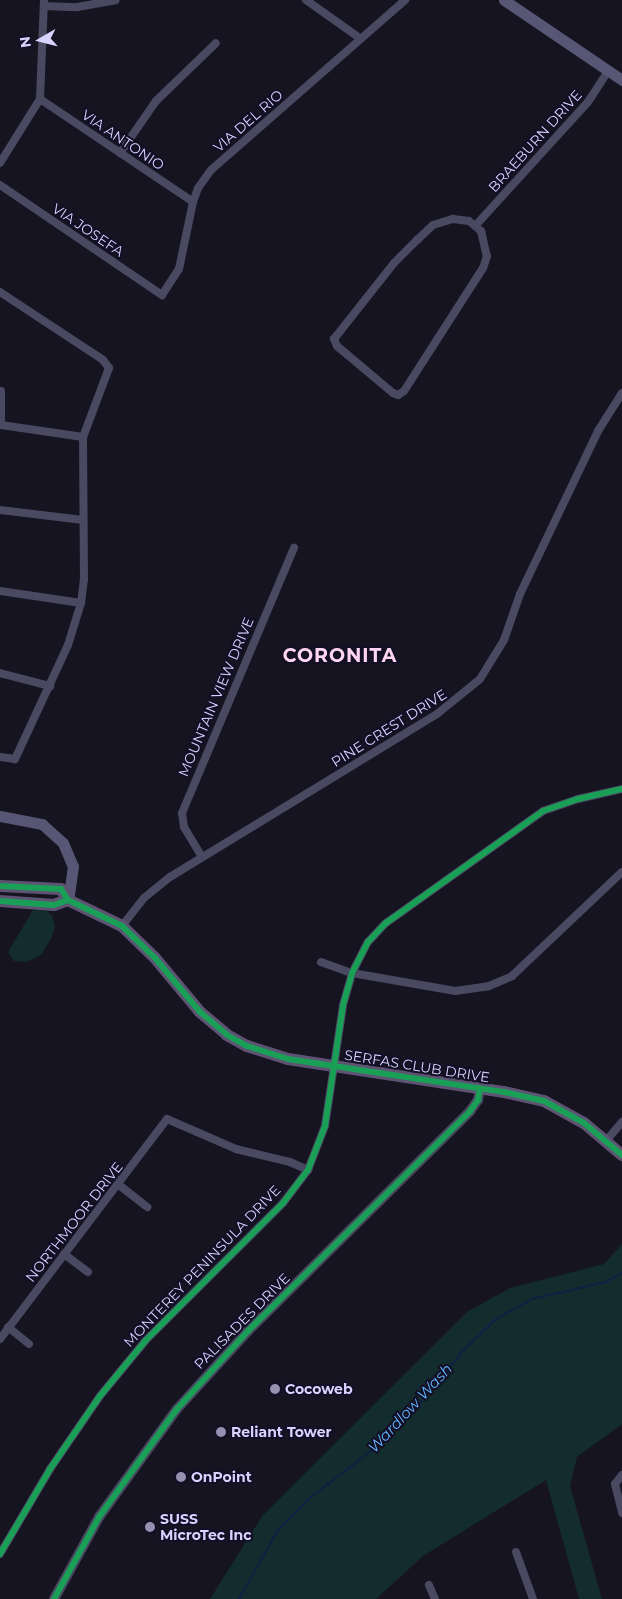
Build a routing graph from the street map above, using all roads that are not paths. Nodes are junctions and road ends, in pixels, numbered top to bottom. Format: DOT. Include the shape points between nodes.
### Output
graph roads {
  1 [pos="115,0"];
  2 [pos="306,0"];
  3 [pos="405,0"];
  4 [pos="504,0"];
  5 [pos="44,3"];
  6 [pos="361,39"];
  7 [pos="216,43"];
  8 [pos="608,70"];
  9 [pos="622,80"];
  10 [pos="40,99"];
  11 [pos="120,153"];
  12 [pos="0,163"];
  13 [pos="0,185"];
  14 [pos="193,202"];
  15 [pos="476,225"];
  16 [pos="0,292"];
  17 [pos="162,295"];
  18 [pos="1,391"];
  19 [pos="622,393"];
  20 [pos="83,437"];
  21 [pos="0,510"];
  22 [pos="83,520"];
  23 [pos="294,548"];
  24 [pos="0,591"];
  25 [pos="81,603"];
  26 [pos="0,674"];
  27 [pos="50,686"];
  28 [pos="0,757"];
  29 [pos="622,789"];
  30 [pos="0,816"];
  31 [pos="202,856"];
  32 [pos="622,872"];
  33 [pos="0,886"];
  34 [pos="68,900"];
  35 [pos="0,901"];
  36 [pos="122,926"];
  37 [pos="322,962"];
  38 [pos="352,973"];
  39 [pos="332,1065"];
  40 [pos="480,1088"];
  41 [pos="622,1122"];
  42 [pos="606,1141"];
  43 [pos="622,1155"];
  44 [pos="308,1170"];
  45 [pos="119,1185"];
  46 [pos="147,1207"];
  47 [pos="64,1254"];
  48 [pos="88,1272"];
  49 [pos="8,1327"];
  50 [pos="0,1339"];
  51 [pos="29,1344"];
  52 [pos="622,1475"];
  53 [pos="622,1513"];
  54 [pos="516,1552"];
  55 [pos="0,1554"];
  56 [pos="429,1584"];
  57 [pos="54,1599"];
  58 [pos="435,1599"];
  59 [pos="533,1599"];
  1 -- 5 [label="street" via="78,7"];
  2 -- 6 [label="street"];
  3 -- 6 [label="street, VIA DEL RIO"];
  4 -- 8 [label="main road"];
  5 -- 10 [label="street"];
  6 -- 14 [label="street, VIA DEL RIO" via="211,170 198,188"];
  7 -- 11 [label="street" via="156,101"];
  8 -- 9 [label="main road"];
  8 -- 15 [label="street, BRAEBURN DRIVE" via="588,102"];
  10 -- 11 [label="street, VIA ANTONIO"];
  10 -- 12 [label="street"];
  11 -- 14 [label="street, VIA ANTONIO"];
  13 -- 17 [label="street, VIA JOSEFA"];
  14 -- 17 [label="street, VIA DEL RIO" via="179,269"];
  15 -- 15 [label="street" via="486,247 483,268 404,391 398,395 337,346 334,339 394,263 433,226 453,219"];
  16 -- 20 [label="street" via="103,360 109,368"];
  18 -- 20 [label="street" via="1,425"];
  19 -- 31 [label="street, PINE CREST DRIVE" via="598,431 520,594 504,640 480,679 437,714"];
  20 -- 22 [label="street"];
  21 -- 22 [label="street"];
  22 -- 25 [label="street"];
  23 -- 31 [label="street, MOUNTAIN VIEW DRIVE" via="182,813 184,828"];
  24 -- 25 [label="street"];
  25 -- 27 [label="street" via="68,645"];
  26 -- 27 [label="street"];
  27 -- 28 [label="street" via="15,759"];
  29 -- 38 [label="street, MONTEREY PENINSULA DRIVE" via="578,799 543,812 386,923 368,942"];
  30 -- 34 [label="main road" via="42,824 63,843 73,866"];
  31 -- 36 [label="street, PINE CREST DRIVE" via="156,887"];
  32 -- 38 [label="street" via="512,976 490,986 455,992"];
  33 -- 34 [label="main road, SERFAS CLUB DRIVE" via="60,889"];
  34 -- 35 [label="main road" via="54,905"];
  34 -- 36 [label="main road, SERFAS CLUB DRIVE"];
  36 -- 39 [label="main road, SERFAS CLUB DRIVE" via="155,958 200,1012 227,1035 268,1054"];
  37 -- 38 [label="street"];
  38 -- 39 [label="street, MONTEREY PENINSULA DRIVE"];
  39 -- 40 [label="main road, SERFAS CLUB DRIVE"];
  39 -- 44 [label="street, MONTEREY PENINSULA DRIVE" via="325,1126"];
  40 -- 42 [label="main road, SERFAS CLUB DRIVE" via="544,1102 566,1111"];
  40 -- 57 [label="street, PALISADES DRIVE" via="478,1100 470,1111 248,1331 177,1409 99,1517"];
  41 -- 42 [label="street"];
  42 -- 43 [label="main road, SERFAS CLUB DRIVE"];
  44 -- 45 [label="street, NORTHMOOR DRIVE" via="290,1162 236,1149 167,1120"];
  44 -- 55 [label="street, MONTEREY PENINSULA DRIVE" via="283,1203 146,1340 100,1396 50,1469"];
  45 -- 46 [label="street"];
  45 -- 47 [label="street, NORTHMOOR DRIVE"];
  47 -- 48 [label="street"];
  47 -- 49 [label="street, NORTHMOOR DRIVE"];
  49 -- 50 [label="street, NORTHMOOR DRIVE"];
  49 -- 51 [label="street"];
  52 -- 53 [label="street" via="615,1484"];
  54 -- 59 [label="street"];
  56 -- 58 [label="street"];
}
